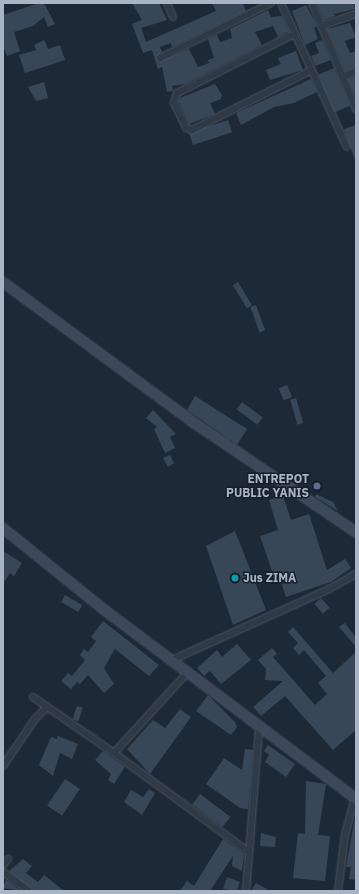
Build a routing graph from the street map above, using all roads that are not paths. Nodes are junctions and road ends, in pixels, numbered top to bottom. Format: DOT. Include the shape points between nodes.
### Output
graph roads {
  1 [pos="167,3"];
  2 [pos="271,3"];
  3 [pos="281,3"];
  4 [pos="312,3"];
  5 [pos="356,14"];
  6 [pos="173,17"];
  7 [pos="321,26"];
  8 [pos="294,34"];
  9 [pos="160,58"];
  10 [pos="310,71"];
  11 [pos="356,71"];
  12 [pos="342,77"];
  13 [pos="356,109"];
  14 [pos="347,147"];
  15 [pos="3,282"];
  16 [pos="3,528"];
  17 [pos="356,532"];
  18 [pos="356,574"];
  19 [pos="172,660"];
  20 [pos="188,672"];
  21 [pos="33,697"];
  22 [pos="47,707"];
  23 [pos="259,728"];
  24 [pos="114,753"];
  25 [pos="3,766"];
  26 [pos="355,799"];
  27 [pos="249,852"];
  28 [pos="8,858"];
  29 [pos="3,865"];
  30 [pos="3,872"];
  31 [pos="29,891"];
  32 [pos="246,891"];
  33 [pos="338,891"];
  1 -- 6 [label="street"];
  2 -- 9 [label="street"];
  3 -- 8 [label="street"];
  4 -- 7 [label="street"];
  5 -- 7 [label="street"];
  7 -- 12 [label="street"];
  8 -- 10 [label="street"];
  8 -- 10 [label="street" via="177,93 174,103 185,127 192,130"];
  10 -- 14 [label="street" via="317,87 325,94"];
  11 -- 12 [label="street"];
  12 -- 13 [label="street"];
  15 -- 17 [label="main road" via="193,422"];
  16 -- 19 [label="main road"];
  18 -- 19 [label="street" via="329,589"];
  19 -- 20 [label="main road"];
  20 -- 23 [label="main road"];
  20 -- 24 [label="street"];
  21 -- 22 [label="street"];
  22 -- 24 [label="street"];
  22 -- 25 [label="street" via="35,719"];
  23 -- 26 [label="main road"];
  23 -- 27 [label="street"];
  24 -- 27 [label="street"];
  26 -- 33 [label="street" via="345,835"];
  27 -- 32 [label="street"];
  28 -- 29 [label="street"];
  30 -- 31 [label="street"];
}
